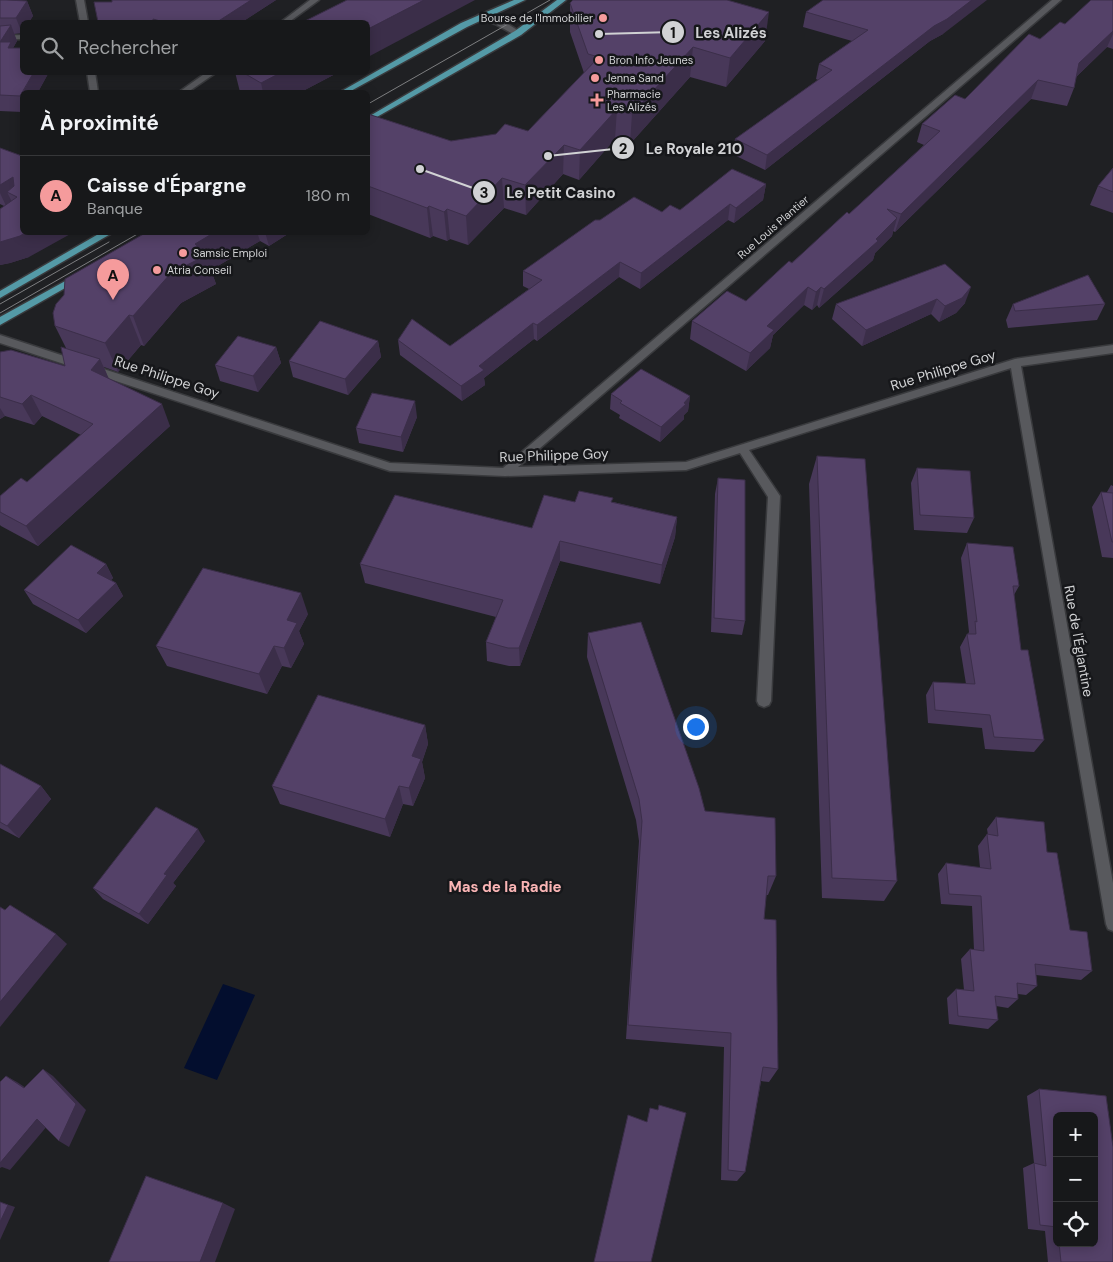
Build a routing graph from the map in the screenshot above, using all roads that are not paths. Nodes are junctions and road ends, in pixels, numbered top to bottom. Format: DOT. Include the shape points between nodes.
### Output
graph roads {
  1 [pos="80,0"];
  2 [pos="315,0"];
  3 [pos="521,0"];
  4 [pos="562,0"];
  5 [pos="1057,0"];
  6 [pos="482,17"];
  7 [pos="84,20"];
  8 [pos="288,20"];
  9 [pos="518,33"];
  10 [pos="0,38"];
  11 [pos="20,38"];
  12 [pos="91,75"];
  13 [pos="208,75"];
  14 [pos="94,90"];
  15 [pos="186,90"];
  16 [pos="348,90"];
  17 [pos="370,118"];
  18 [pos="105,235"];
  19 [pos="90,271"];
  20 [pos="0,294"];
  21 [pos="0,322"];
  22 [pos="0,340"];
  23 [pos="1113,349"];
  24 [pos="1015,363"];
  25 [pos="742,448"];
  26 [pos="505,472"];
  27 [pos="764,701"];
  28 [pos="1113,924"];
  1 -- 7 [label="street"];
  2 -- 8 [label="street"];
  3 -- 6 [label="main road"];
  4 -- 9 [label="main road"];
  5 -- 26 [label="street, Rue Louis Plantier"];
  6 -- 9 [label="street"];
  6 -- 16 [label="main road"];
  9 -- 17 [label="main road"];
  10 -- 11 [label="street"];
  12 -- 14 [label="street"];
  13 -- 15 [label="street"];
  18 -- 20 [label="main road"];
  19 -- 21 [label="main road"];
  22 -- 26 [label="street, Rue Philippe Goy" via="390,467"];
  23 -- 24 [label="street, Rue Philippe Goy"];
  24 -- 25 [label="street, Rue Philippe Goy"];
  24 -- 28 [label="street, Rue de l'Églantine"];
  25 -- 26 [label="street, Rue Philippe Goy" via="686,466"];
  25 -- 27 [label="street" via="774,496"];
}
